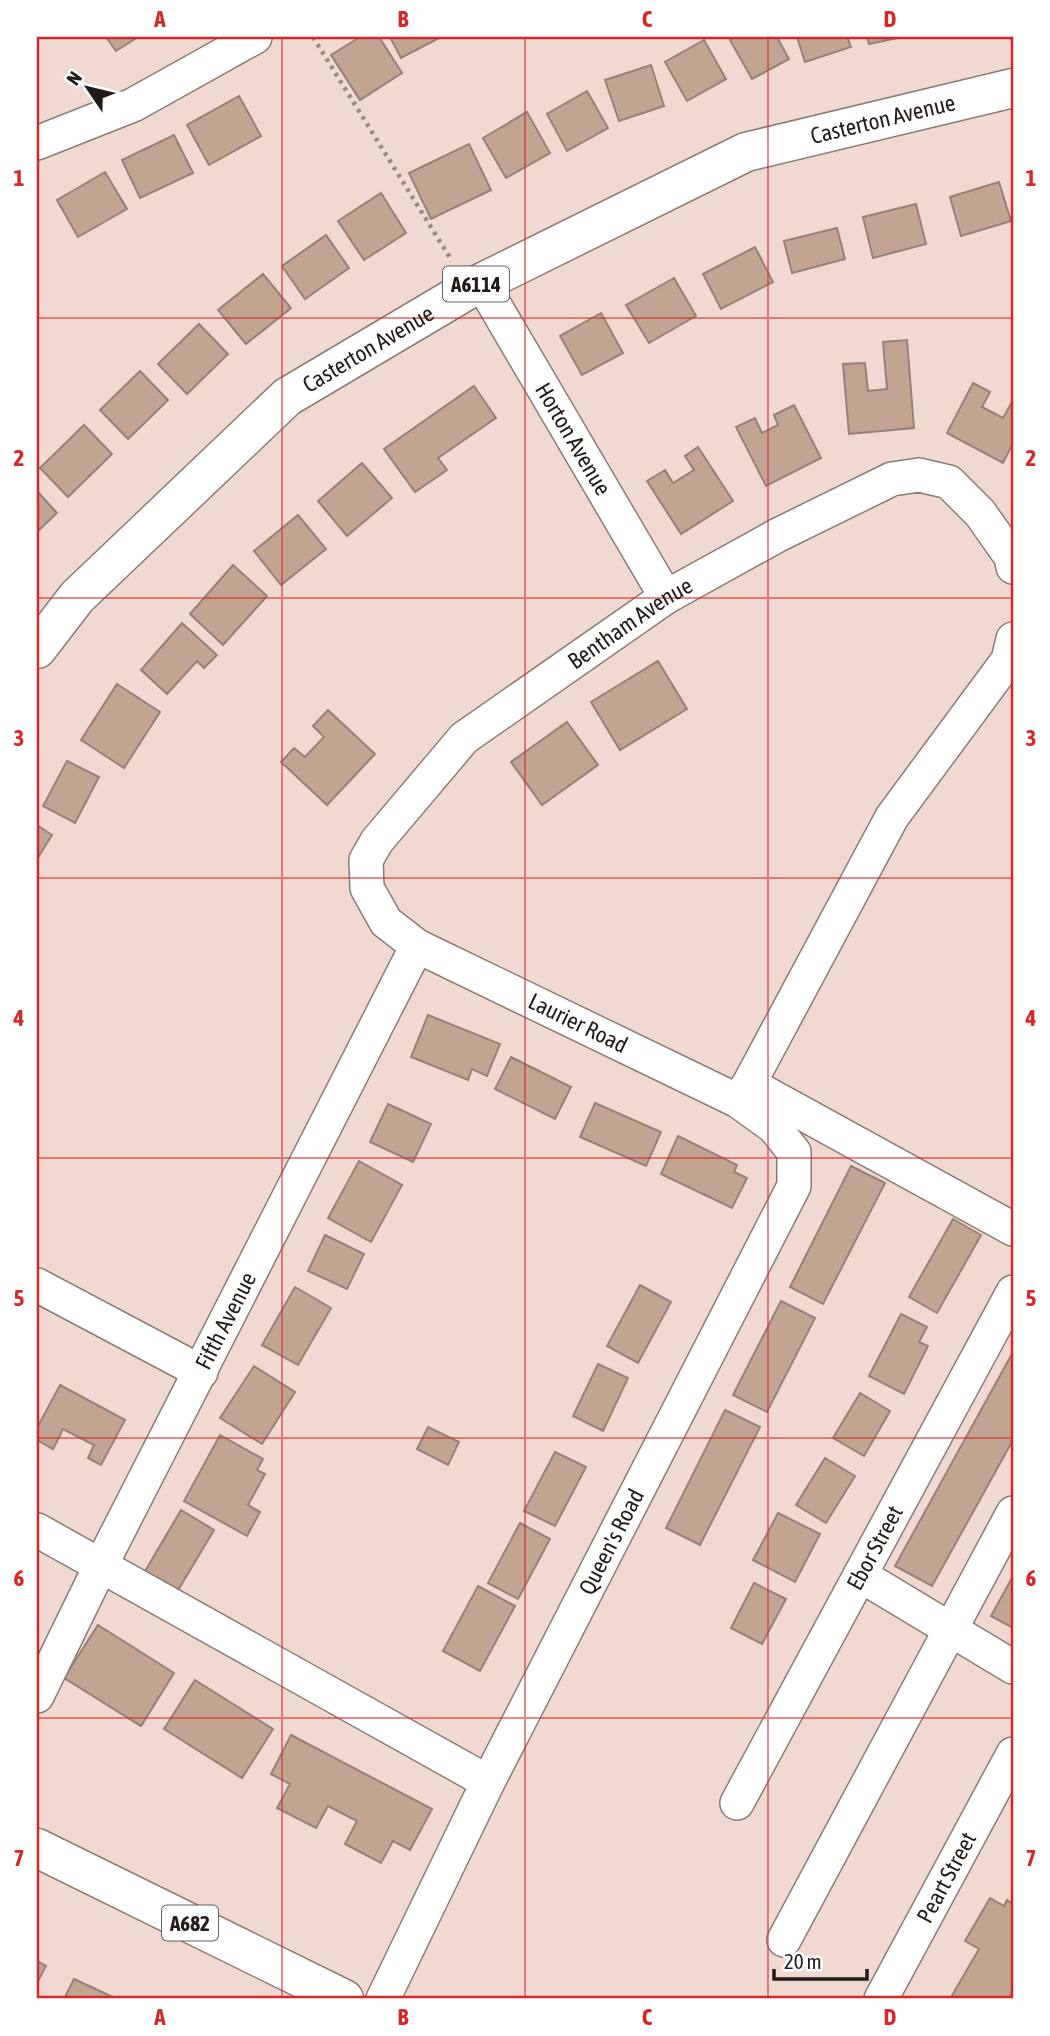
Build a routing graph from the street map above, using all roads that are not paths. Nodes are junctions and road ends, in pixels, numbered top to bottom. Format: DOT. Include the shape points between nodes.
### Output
graph roads {
  1 [pos="255,37"];
  2 [pos="1013,88"];
  3 [pos="37,143"];
  4 [pos="475,285"];
  5 [pos="1013,567"];
  6 [pos="666,597"];
  7 [pos="1013,639"];
  8 [pos="37,649"];
  9 [pos="417,946"];
  10 [pos="744,1093"];
  11 [pos="1013,1229"];
  12 [pos="37,1285"];
  13 [pos="1013,1292"];
  14 [pos="201,1371"];
  15 [pos="1013,1513"];
  16 [pos="37,1530"];
  17 [pos="101,1565"];
  18 [pos="860,1574"];
  19 [pos="950,1629"];
  20 [pos="1013,1667"];
  21 [pos="37,1696"];
  22 [pos="1013,1754"];
  23 [pos="488,1782"];
  24 [pos="737,1803"];
  25 [pos="37,1848"];
  26 [pos="784,1940"];
  27 [pos="344,1999"];
  28 [pos="383,1999"];
  29 [pos="881,1999"];
  1 -- 3 [label="street" via="133,105"];
  2 -- 4 [label="main road, Casterton Avenue / A6114" via="746,152"];
  4 -- 6 [label="street, Horton Avenue"];
  4 -- 8 [label="main road, Casterton Avenue / A6114" via="287,397 77,597"];
  5 -- 6 [label="street, Bentham Avenue" via="1011,557 980,513 949,482 919,475 892,479"];
  6 -- 9 [label="street, Bentham Avenue" via="464,738 377,841 366,860 367,888 386,922"];
  7 -- 10 [label="street" via="1007,660 892,817"];
  9 -- 10 [label="street, Laurier Road"];
  9 -- 14 [label="street, Fifth Avenue"];
  10 -- 11 [label="street, Laurier Road"];
  10 -- 23 [label="street, Queen's Road" via="794,1152 794,1186"];
  12 -- 14 [label="street"];
  13 -- 18 [label="street, Ebor Street"];
  14 -- 17 [label="street, Fifth Avenue"];
  15 -- 19 [label="street"];
  16 -- 17 [label="street"];
  17 -- 21 [label="street, Fifth Avenue"];
  17 -- 23 [label="street"];
  18 -- 19 [label="street"];
  18 -- 24 [label="street, Ebor Street"];
  19 -- 20 [label="street"];
  19 -- 26 [label="street"];
  22 -- 29 [label="street, Peart Street"];
  23 -- 28 [label="street, Queen's Road"];
  25 -- 27 [label="main road, A682"];
}
